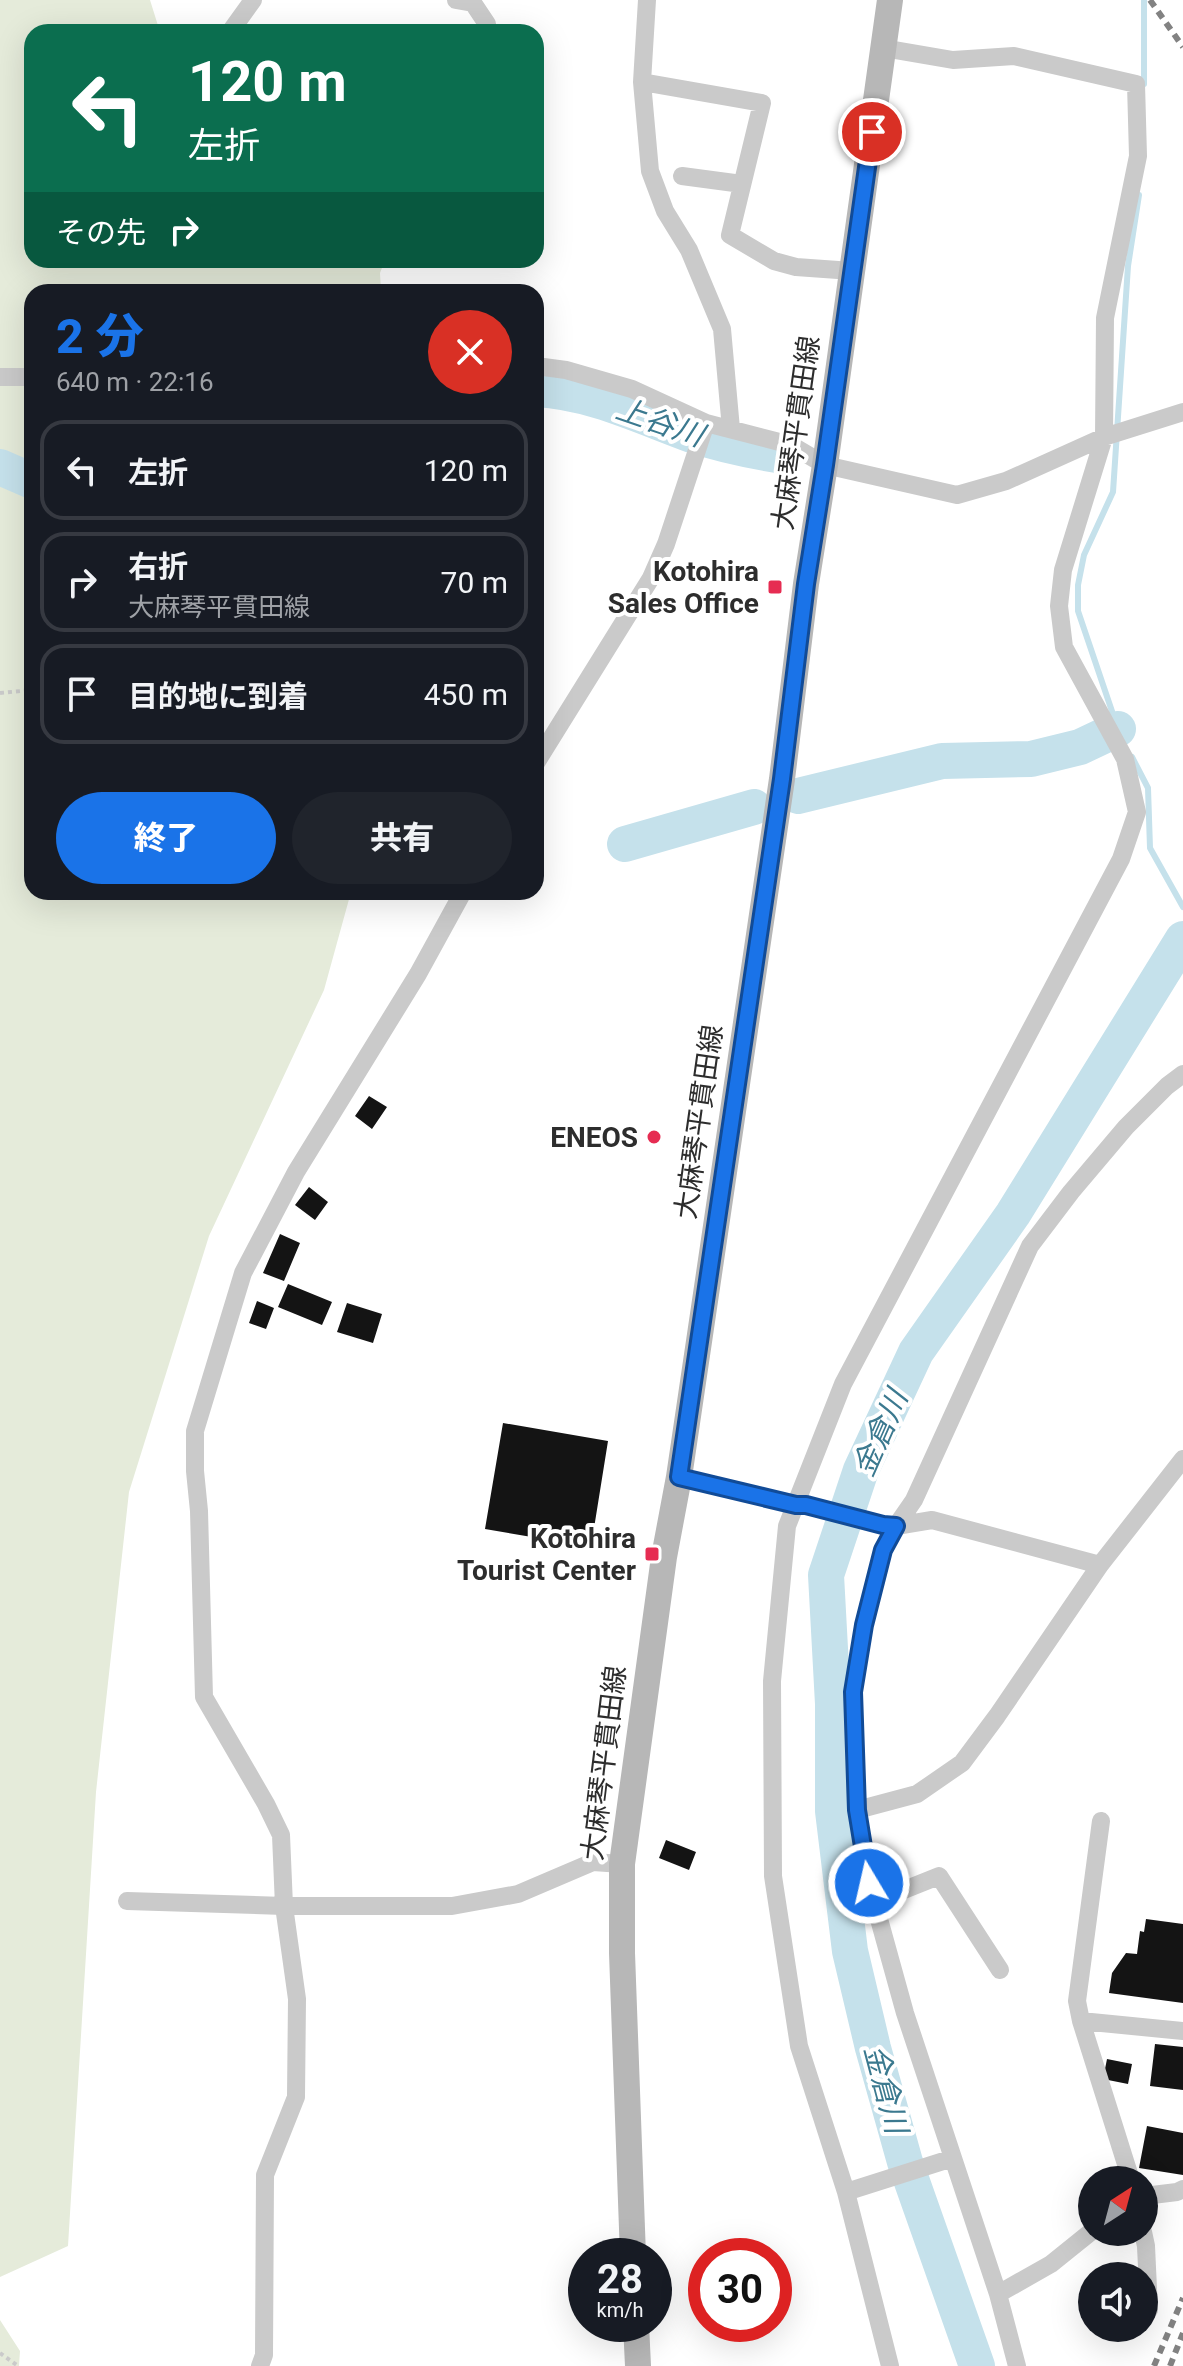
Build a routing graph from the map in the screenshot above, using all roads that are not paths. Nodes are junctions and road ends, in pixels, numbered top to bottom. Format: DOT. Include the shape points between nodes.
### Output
graph roads {
  1 [pos="253,0"];
  2 [pos="456,0"];
  3 [pos="647,0"];
  4 [pos="890,0"];
  5 [pos="481,11"];
  6 [pos="236,24"];
  7 [pos="883,48"];
  8 [pos="642,82"];
  9 [pos="682,176"];
  10 [pos="742,184"];
  11 [pos="852,271"];
  12 [pos="544,367"];
  13 [pos="0,377"];
  14 [pos="24,377"];
  15 [pos="1183,412"];
  16 [pos="706,423"];
  17 [pos="731,429"];
  18 [pos="1104,437"];
  19 [pos="825,465"];
  20 [pos="544,750"];
  21 [pos="459,900"];
  22 [pos="1183,1074"];
  23 [pos="1183,1459"];
  24 [pos="679,1477"];
  25 [pos="801,1505"];
  26 [pos="889,1525"];
  27 [pos="1100,1565"];
  28 [pos="857,1810"];
  29 [pos="1101,1821"];
  30 [pos="622,1864"];
  31 [pos="127,1901"];
  32 [pos="874,1902"];
  33 [pos="284,1906"];
  34 [pos="1000,1970"];
  35 [pos="1081,2021"];
  36 [pos="1183,2031"];
  37 [pos="953,2158"];
  38 [pos="1128,2166"];
  39 [pos="1183,2189"];
  40 [pos="846,2192"];
  41 [pos="1158,2194"];
  42 [pos="632,2238"];
  43 [pos="1078,2242"];
  44 [pos="998,2294"];
  45 [pos="637,2342"];
  46 [pos="260,2366"];
  47 [pos="638,2366"];
  48 [pos="890,2366"];
  49 [pos="1017,2366"];
  1 -- 6 [label="street"];
  2 -- 5 [label="street" via="473,3"];
  3 -- 8 [label="street"];
  4 -- 7 [label="main road, 大麻琴平貫田線"];
  7 -- 11 [label="main road, 大麻琴平貫田線"];
  7 -- 18 [label="street" via="953,60 1014,56 1136,84 1138,156 1105,318"];
  8 -- 10 [label="street" via="762,103"];
  8 -- 17 [label="street" via="650,171 722,329"];
  9 -- 10 [label="street"];
  10 -- 11 [label="street" via="730,235 774,261"];
  11 -- 19 [label="main road, 大麻琴平貫田線"];
  12 -- 16 [label="street" via="632,389"];
  13 -- 14 [label="street"];
  15 -- 18 [label="street"];
  16 -- 17 [label="street"];
  16 -- 20 [label="street" via="651,578"];
  17 -- 19 [label="street" via="791,445"];
  18 -- 19 [label="street" via="1006,481 957,495"];
  18 -- 25 [label="street" via="1063,570 1059,606 1064,647 1125,759 1137,812 1121,859 843,1384"];
  19 -- 24 [label="main road, 大麻琴平貫田線"];
  21 -- 33 [label="street" via="296,1172 243,1273 195,1431 204,1697 281,1835"];
  22 -- 26 [label="street" via="1126,1127 1030,1246 914,1500"];
  23 -- 27 [label="street"];
  24 -- 25 [label="street"];
  24 -- 30 [label="main road, 大麻琴平貫田線"];
  25 -- 26 [label="street"];
  25 -- 40 [label="street" via="787,1526 772,1681 773,1876 799,2046"];
  26 -- 27 [label="street" via="932,1520"];
  26 -- 28 [label="street" via="853,1692"];
  27 -- 28 [label="street" via="962,1763 917,1794"];
  28 -- 32 [label="street"];
  29 -- 35 [label="street" via="1077,2001"];
  30 -- 33 [label="street" via="593,1862 518,1894 452,1906"];
  30 -- 42 [label="main road, 大麻琴平貫田線"];
  31 -- 33 [label="street"];
  32 -- 34 [label="street" via="939,1876"];
  32 -- 37 [label="street"];
  33 -- 46 [label="street" via="297,1999 296,2097 265,2175"];
  35 -- 36 [label="street"];
  35 -- 38 [label="street"];
  37 -- 40 [label="street"];
  37 -- 44 [label="street"];
  39 -- 41 [label="street"];
  40 -- 48 [label="street"];
  43 -- 44 [label="street"];
  44 -- 49 [label="street"];
  45 -- 47 [label="main road"];
}
